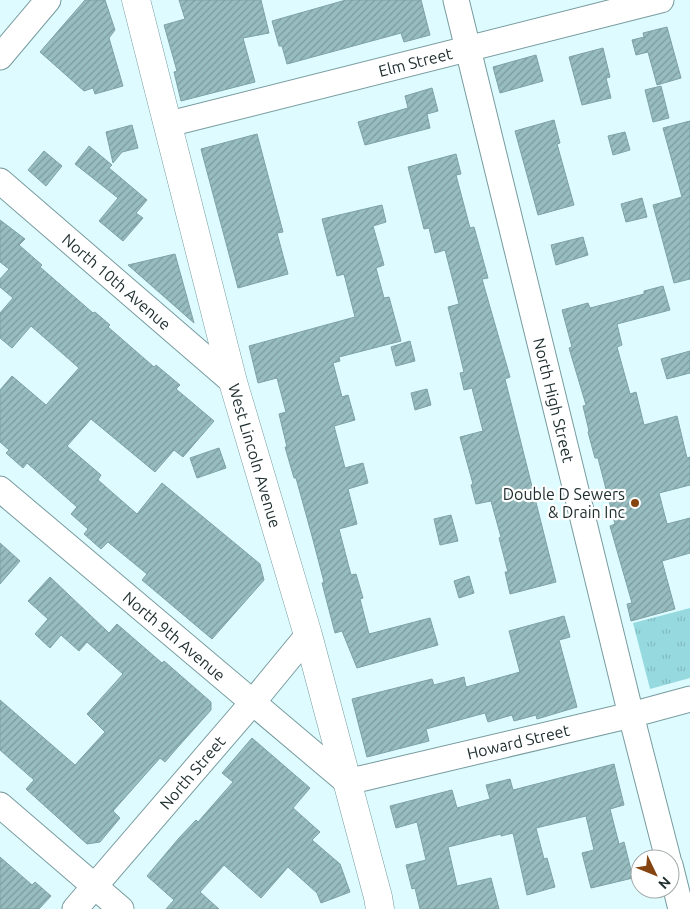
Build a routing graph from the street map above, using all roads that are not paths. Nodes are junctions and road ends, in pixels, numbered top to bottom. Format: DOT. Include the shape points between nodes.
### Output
graph roads {
  1 [pos="48,0"];
  2 [pos="136,0"];
  3 [pos="456,0"];
  4 [pos="661,0"];
  5 [pos="469,49"];
  6 [pos="0,57"];
  7 [pos="168,124"];
  8 [pos="0,181"];
  9 [pos="233,382"];
  10 [pos="0,489"];
  11 [pos="308,636"];
  12 [pos="690,699"];
  13 [pos="253,702"];
  14 [pos="631,715"];
  15 [pos="347,782"];
  16 [pos="0,805"];
  17 [pos="665,849"];
  18 [pos="94,887"];
  19 [pos="75,909"];
  20 [pos="121,909"];
  21 [pos="380,909"];
  1 -- 6 [label="street"];
  2 -- 7 [label="main road, West Lincoln Avenue"];
  3 -- 5 [label="street, North High Street"];
  4 -- 5 [label="street, Elm Street"];
  5 -- 7 [label="street, Elm Street"];
  5 -- 14 [label="street, North High Street"];
  7 -- 9 [label="main road, West Lincoln Avenue"];
  8 -- 9 [label="street, North 10th Avenue"];
  9 -- 11 [label="main road, West Lincoln Avenue"];
  10 -- 13 [label="street, North 9th Avenue"];
  11 -- 13 [label="street, North Street"];
  11 -- 15 [label="main road, West Lincoln Avenue"];
  12 -- 14 [label="street, Howard Street"];
  13 -- 15 [label="street, North 9th Avenue"];
  13 -- 18 [label="street, North Street"];
  14 -- 15 [label="street, Howard Street"];
  14 -- 17 [label="street, North High Street"];
  15 -- 21 [label="main road, West Lincoln Avenue"];
  16 -- 18 [label="street"];
  18 -- 19 [label="street, North Street"];
  18 -- 20 [label="street"];
}
